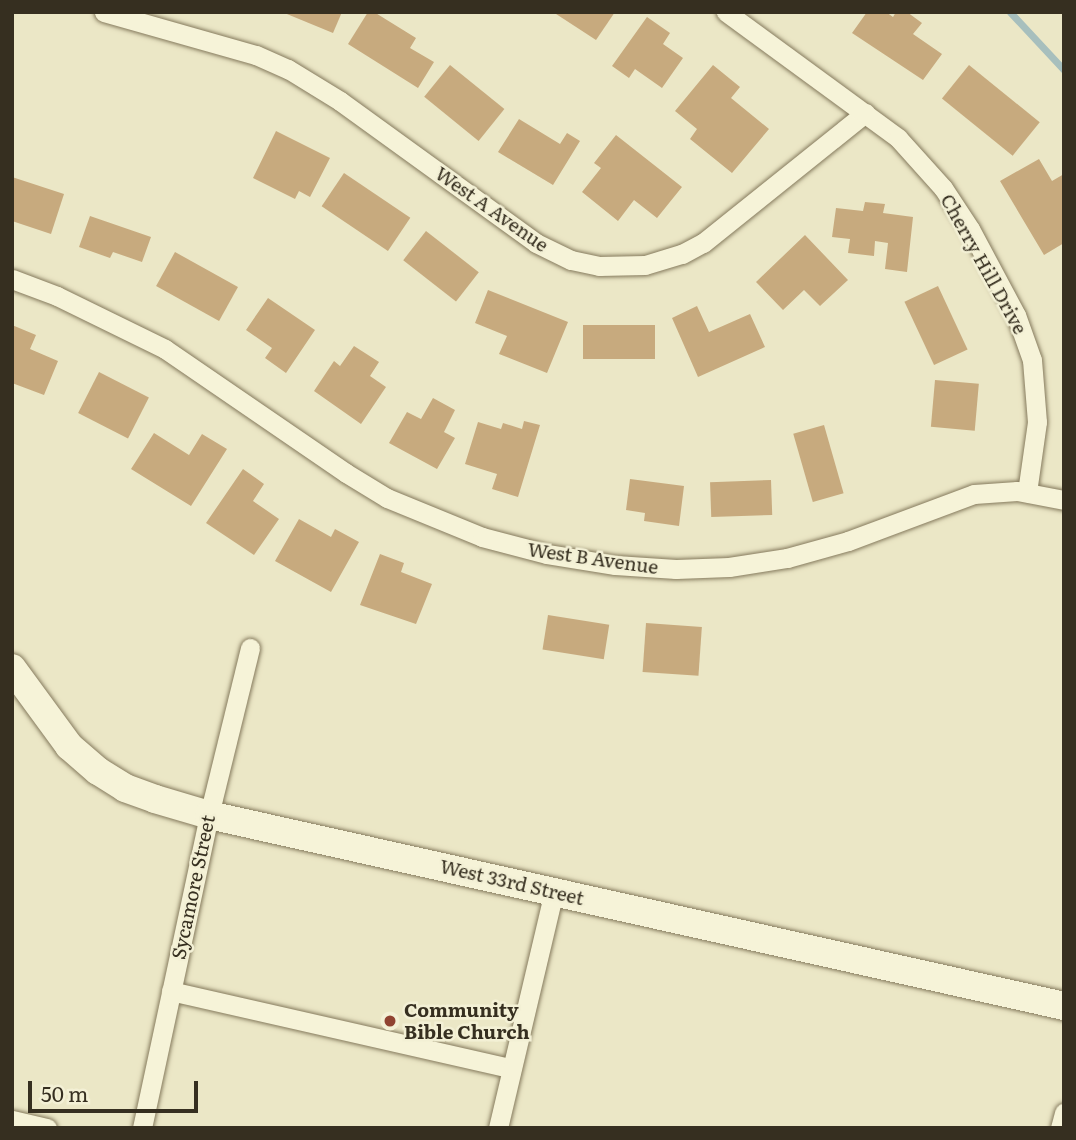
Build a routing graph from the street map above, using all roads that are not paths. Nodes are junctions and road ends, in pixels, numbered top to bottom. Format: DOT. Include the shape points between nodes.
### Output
graph roads {
  1 [pos="104,12"];
  2 [pos="726,12"];
  3 [pos="865,113"];
  4 [pos="12,279"];
  5 [pos="1027,492"];
  6 [pos="1064,500"];
  7 [pos="250,648"];
  8 [pos="12,668"];
  9 [pos="209,814"];
  10 [pos="554,891"];
  11 [pos="171,991"];
  12 [pos="1064,1006"];
  13 [pos="511,1068"];
  14 [pos="1064,1113"];
  15 [pos="12,1119"];
  16 [pos="47,1128"];
  17 [pos="142,1128"];
  18 [pos="498,1128"];
  19 [pos="1060,1128"];
  1 -- 3 [label="street, West A Avenue" via="256,55 288,69 340,101 536,243 571,260 599,266 645,265 704,243"];
  2 -- 3 [label="street, Cherry Hill Drive"];
  3 -- 5 [label="street, Cherry Hill Drive" via="898,138 943,188 1016,314 1037,387"];
  4 -- 5 [label="street, West B Avenue" via="165,349 387,498 482,537 547,554 615,565 729,567 787,558 848,541 958,498"];
  5 -- 6 [label="street, West B Avenue"];
  7 -- 9 [label="street, Sycamore Street"];
  8 -- 9 [label="street, West 33rd Street" via="60,736 98,771 125,788"];
  9 -- 10 [label="street, West 33rd Street"];
  9 -- 11 [label="street, Sycamore Street"];
  10 -- 12 [label="street, West 33rd Street"];
  10 -- 13 [label="street"];
  11 -- 13 [label="street"];
  11 -- 17 [label="street, Sycamore Street"];
  13 -- 18 [label="street"];
  14 -- 19 [label="street"];
  15 -- 16 [label="street"];
}
